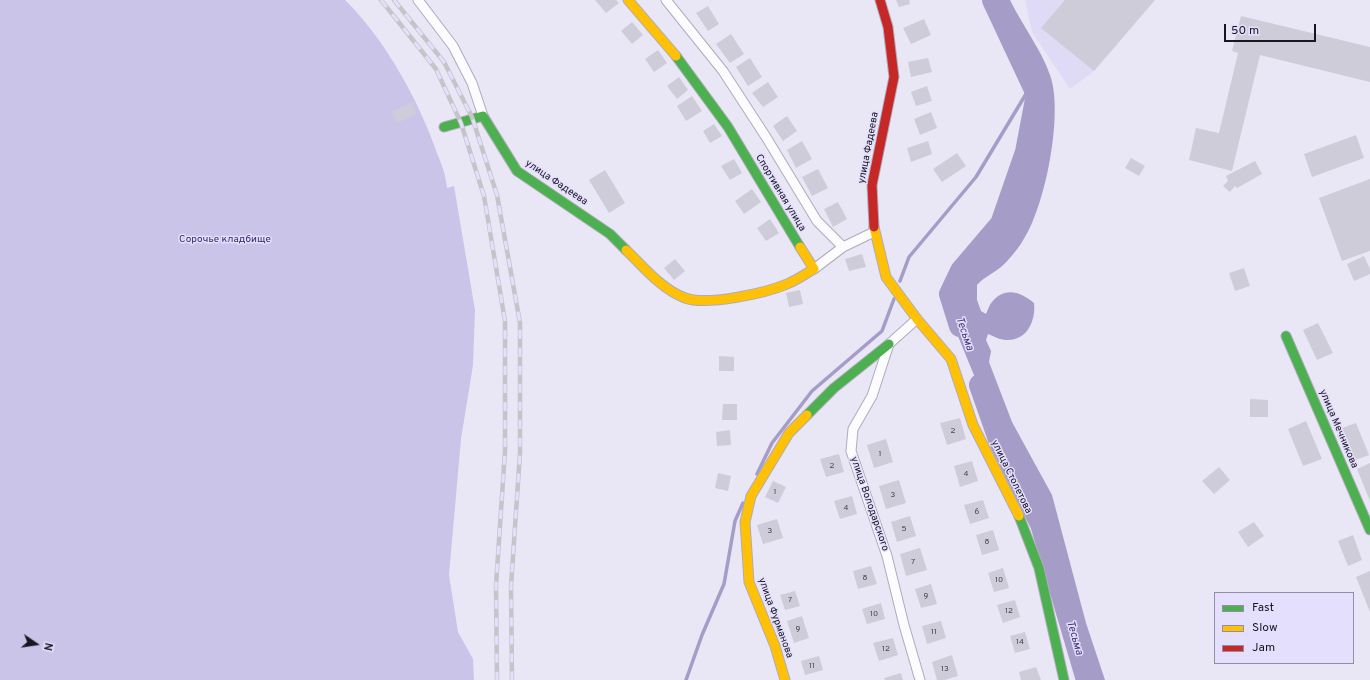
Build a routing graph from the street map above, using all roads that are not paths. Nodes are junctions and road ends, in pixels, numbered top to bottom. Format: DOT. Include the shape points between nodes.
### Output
graph roads {
  1 [pos="418,0"];
  2 [pos="628,0"];
  3 [pos="666,0"];
  4 [pos="880,0"];
  5 [pos="484,116"];
  6 [pos="444,127"];
  7 [pos="874,232"];
  8 [pos="843,247"];
  9 [pos="814,269"];
  10 [pos="917,319"];
  11 [pos="1286,336"];
  12 [pos="890,344"];
  13 [pos="1370,530"];
  14 [pos="785,680"];
  15 [pos="920,680"];
  16 [pos="1064,680"];
  1 -- 5 [label="street" via="453,46 472,83"];
  2 -- 9 [label="street, Спортивная улица" via="673,52 728,127"];
  3 -- 8 [label="street, Спортивная улица" via="723,71 817,221"];
  4 -- 7 [label="street, улица Фадеева" via="888,27 894,77 872,185"];
  5 -- 6 [label="street" via="472,117 462,123"];
  5 -- 9 [label="street, улица Фадеева" via="517,171 610,234 661,284 685,298 701,301 757,294 788,284"];
  7 -- 8 [label="street"];
  7 -- 10 [label="street, улица Фадеева" via="886,277"];
  8 -- 9 [label="street"];
  10 -- 12 [label="street, улица Володарского"];
  10 -- 16 [label="street, улица Столетова" via="951,359 973,425 1014,503 1039,568"];
  11 -- 13 [label="street, улица Мечникова"];
  12 -- 14 [label="street, улица Фурманова" via="834,388 789,433 750,496 745,522 749,582 775,646"];
  12 -- 15 [label="street, улица Володарского" via="872,396 853,429 851,451 887,556"];
}
